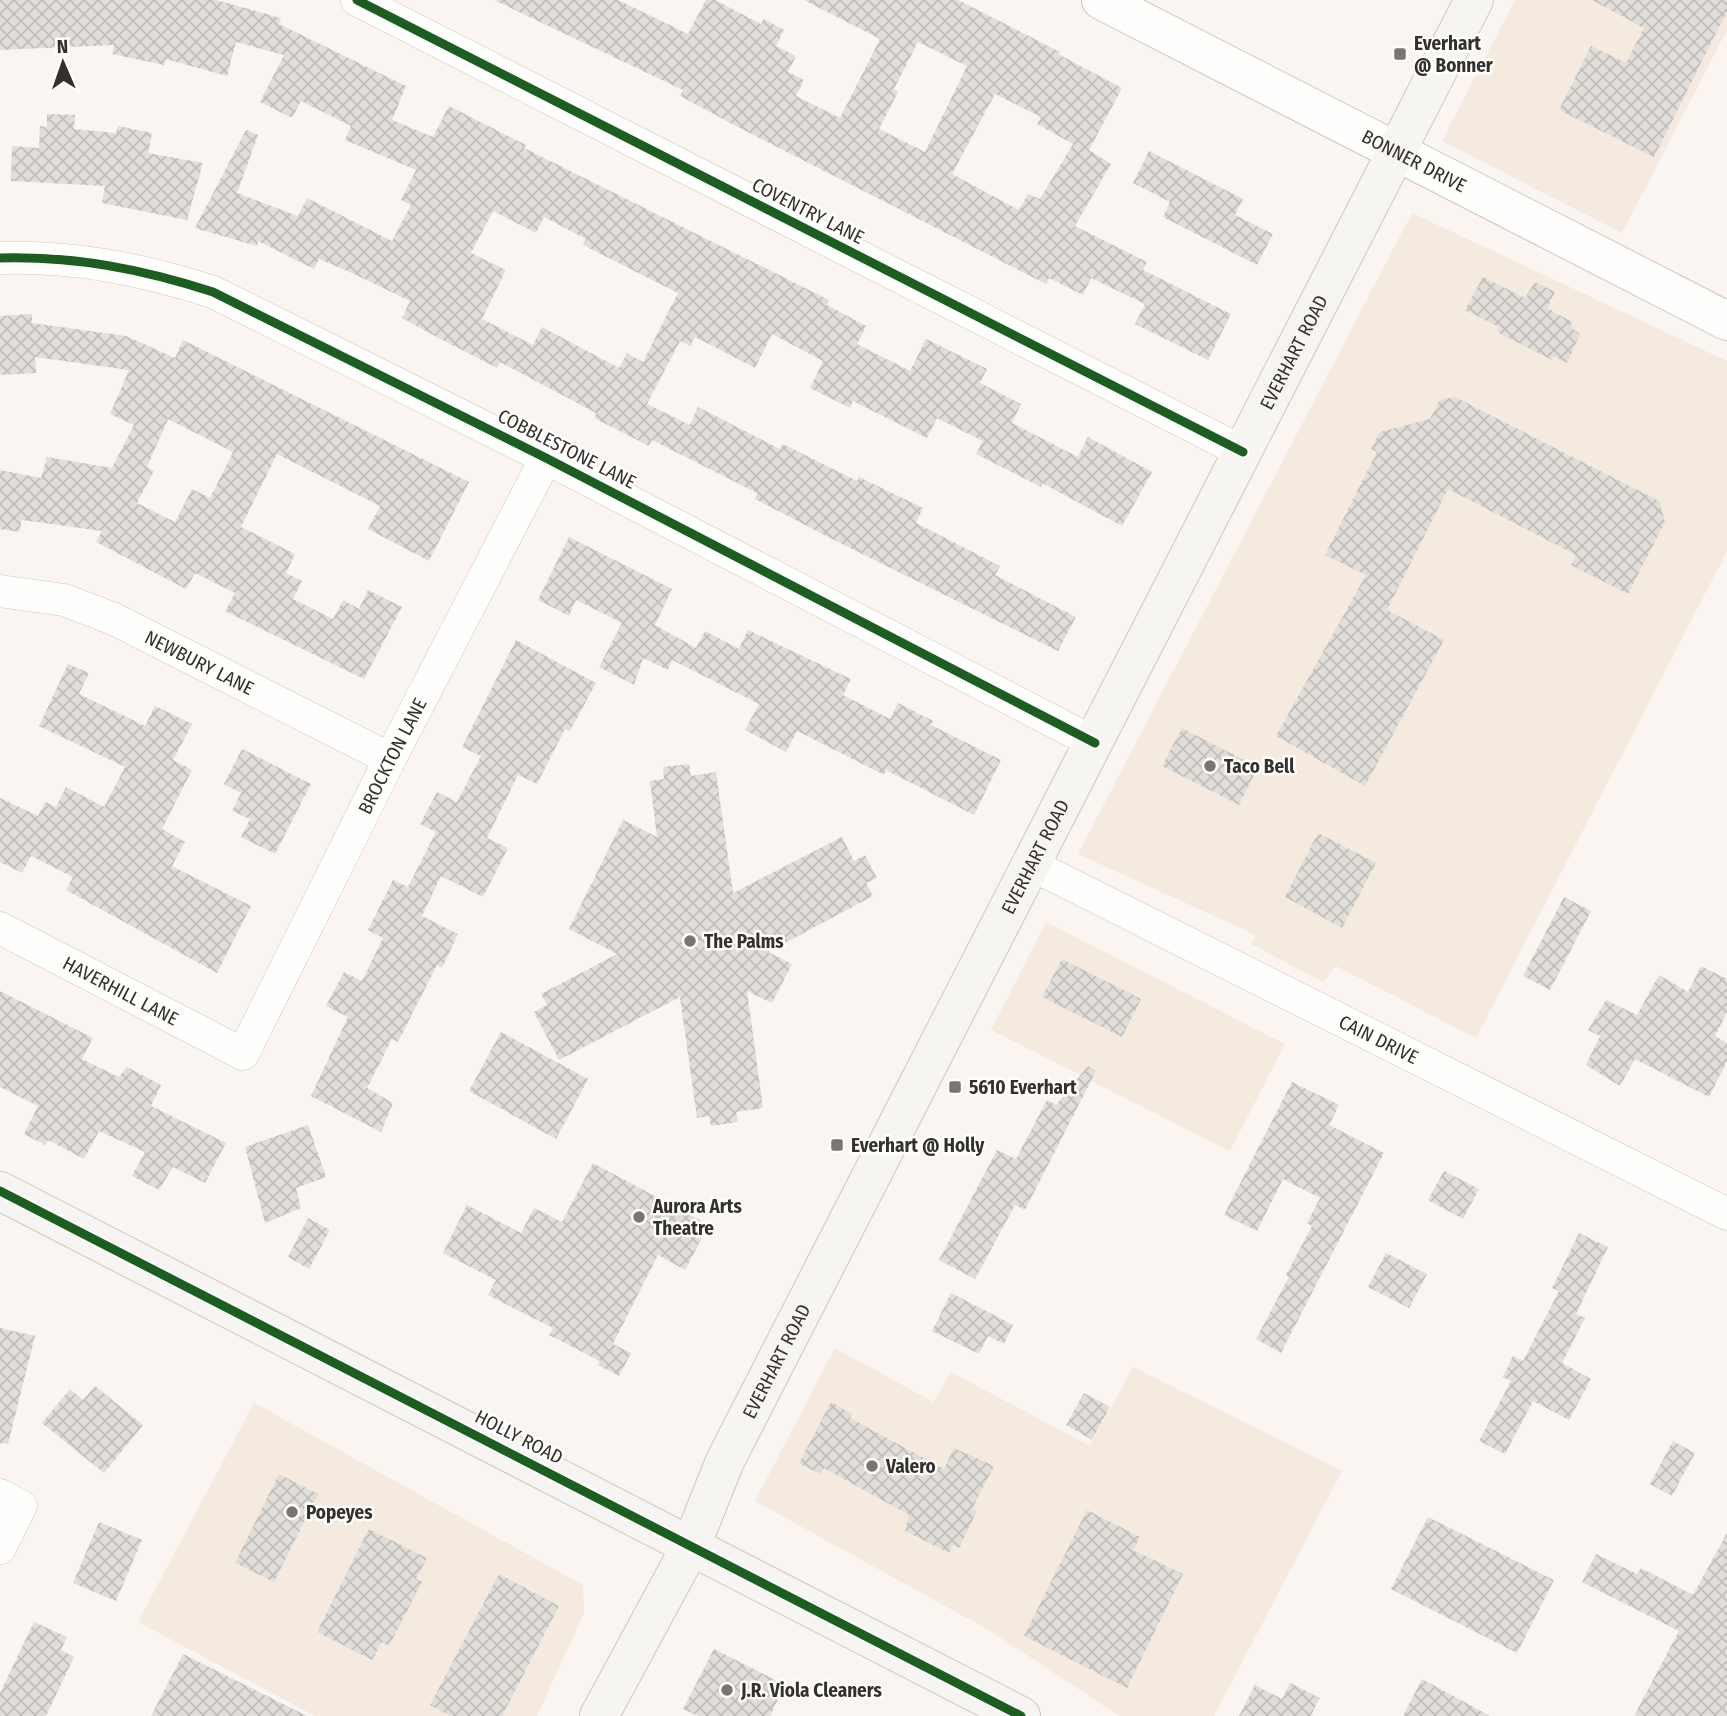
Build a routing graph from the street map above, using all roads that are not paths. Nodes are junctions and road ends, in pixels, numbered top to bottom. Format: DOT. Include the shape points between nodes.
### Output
graph roads {
  1 [pos="357,0"];
  2 [pos="1101,0"];
  3 [pos="1474,0"];
  4 [pos="1394,153"];
  5 [pos="0,258"];
  6 [pos="1727,321"];
  7 [pos="1243,452"];
  8 [pos="546,458"];
  9 [pos="0,591"];
  10 [pos="1095,743"];
  11 [pos="390,759"];
  12 [pos="1032,865"];
  13 [pos="0,928"];
  14 [pos="243,1054"];
  15 [pos="0,1191"];
  16 [pos="1727,1214"];
  17 [pos="11,1501"];
  18 [pos="691,1546"];
  19 [pos="0,1548"];
  20 [pos="599,1716"];
  21 [pos="1021,1716"];
  1 -- 7 [label="street, COVENTRY LANE"];
  2 -- 4 [label="street, BONNER DRIVE"];
  3 -- 4 [label="main road, EVERHART ROAD"];
  4 -- 6 [label="street, BONNER DRIVE"];
  4 -- 7 [label="main road, EVERHART ROAD"];
  5 -- 8 [label="street, COBBLESTONE LANE" via="96,261 213,292"];
  7 -- 10 [label="main road, EVERHART ROAD"];
  8 -- 10 [label="street, COBBLESTONE LANE"];
  8 -- 11 [label="street, BROCKTON LANE"];
  9 -- 11 [label="street, NEWBURY LANE" via="64,600 114,619"];
  10 -- 12 [label="main road, EVERHART ROAD"];
  11 -- 14 [label="street, BROCKTON LANE"];
  12 -- 16 [label="street, CAIN DRIVE"];
  12 -- 18 [label="main road, EVERHART ROAD" via="725,1461"];
  13 -- 14 [label="street, HAVERHILL LANE"];
  15 -- 18 [label="main road, HOLLY ROAD"];
  17 -- 19 [label="street"];
  18 -- 20 [label="main road, EVERHART ROAD"];
  18 -- 21 [label="main road, HOLLY ROAD"];
}
